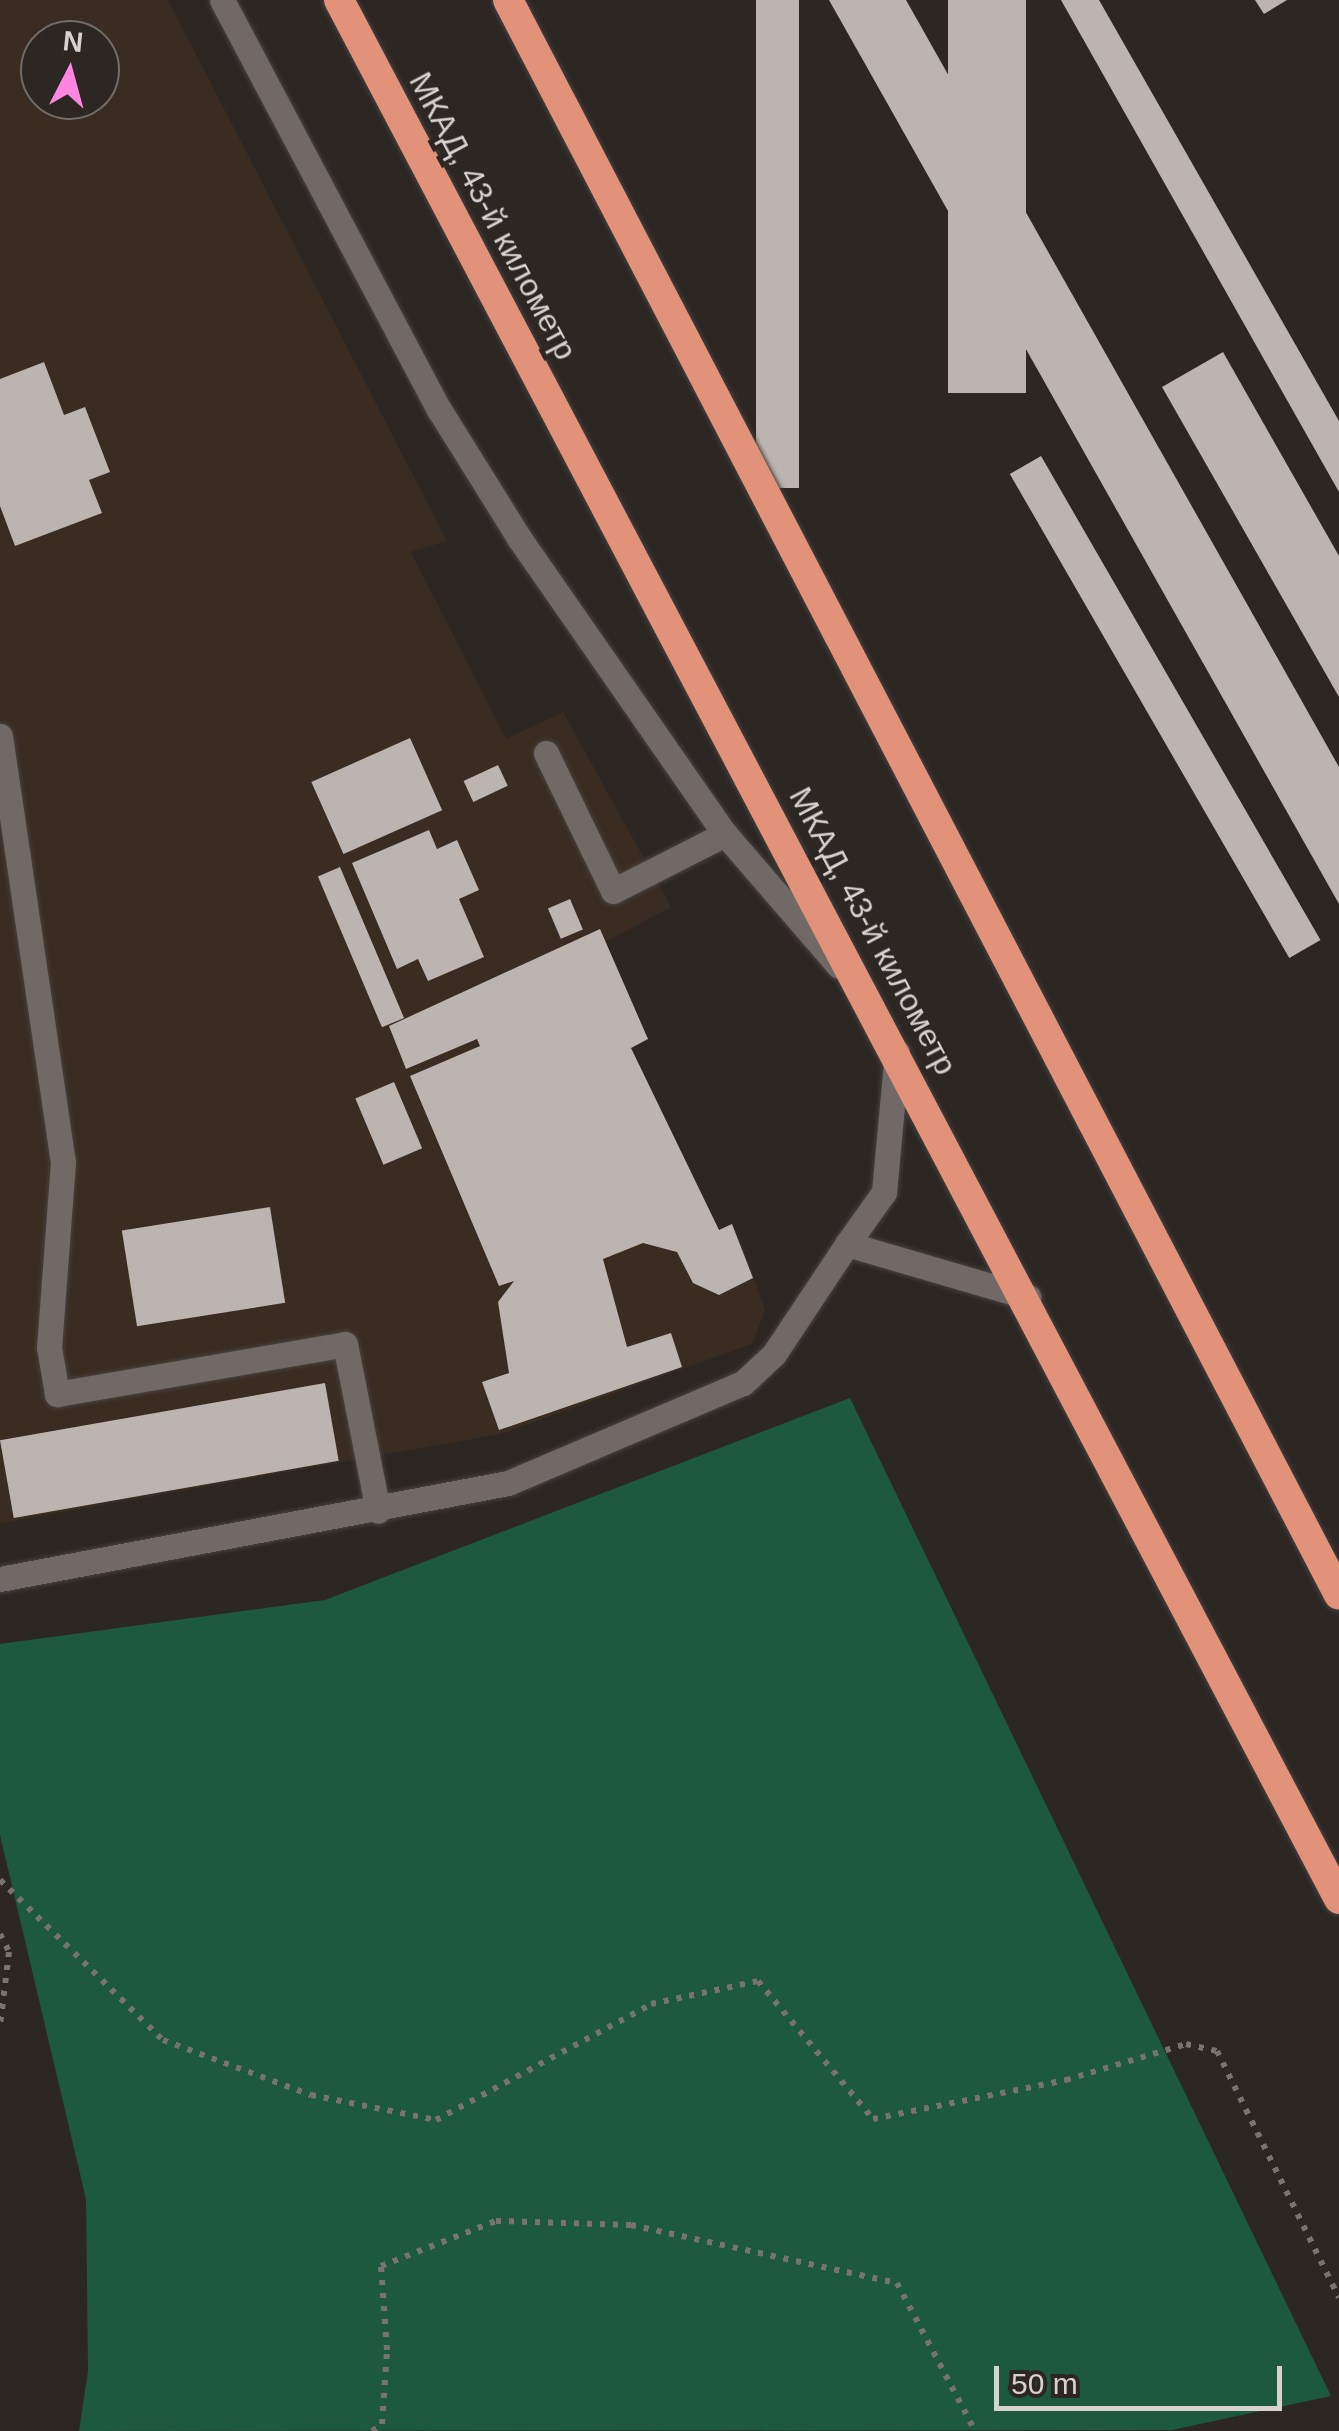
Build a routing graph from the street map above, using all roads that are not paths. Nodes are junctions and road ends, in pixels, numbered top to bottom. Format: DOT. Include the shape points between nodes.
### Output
graph roads {
  1 [pos="222,0"];
  2 [pos="339,0"];
  3 [pos="508,0"];
  4 [pos="0,736"];
  5 [pos="546,753"];
  6 [pos="725,834"];
  7 [pos="870,1001"];
  8 [pos="897,1052"];
  9 [pos="847,1244"];
  10 [pos="1028,1298"];
  11 [pos="378,1511"];
  12 [pos="0,1579"];
  13 [pos="1339,1595"];
  14 [pos="1339,1898"];
  1 -- 6 [label="street" via="440,411"];
  2 -- 7 [label="highway, МКАД, 43-й километр"];
  3 -- 13 [label="highway"];
  4 -- 11 [label="street" via="63,1162 49,1347 57,1394 346,1344"];
  5 -- 6 [label="street" via="613,891"];
  6 -- 7 [label="street"];
  7 -- 8 [label="highway, МКАД, 43-й километр"];
  8 -- 9 [label="street" via="884,1192"];
  8 -- 10 [label="highway, МКАД, 43-й километр"];
  9 -- 10 [label="street"];
  9 -- 11 [label="street" via="774,1354 744,1383 508,1483"];
  10 -- 14 [label="highway, МКАД, 43-й километр"];
  11 -- 12 [label="street"];
}
